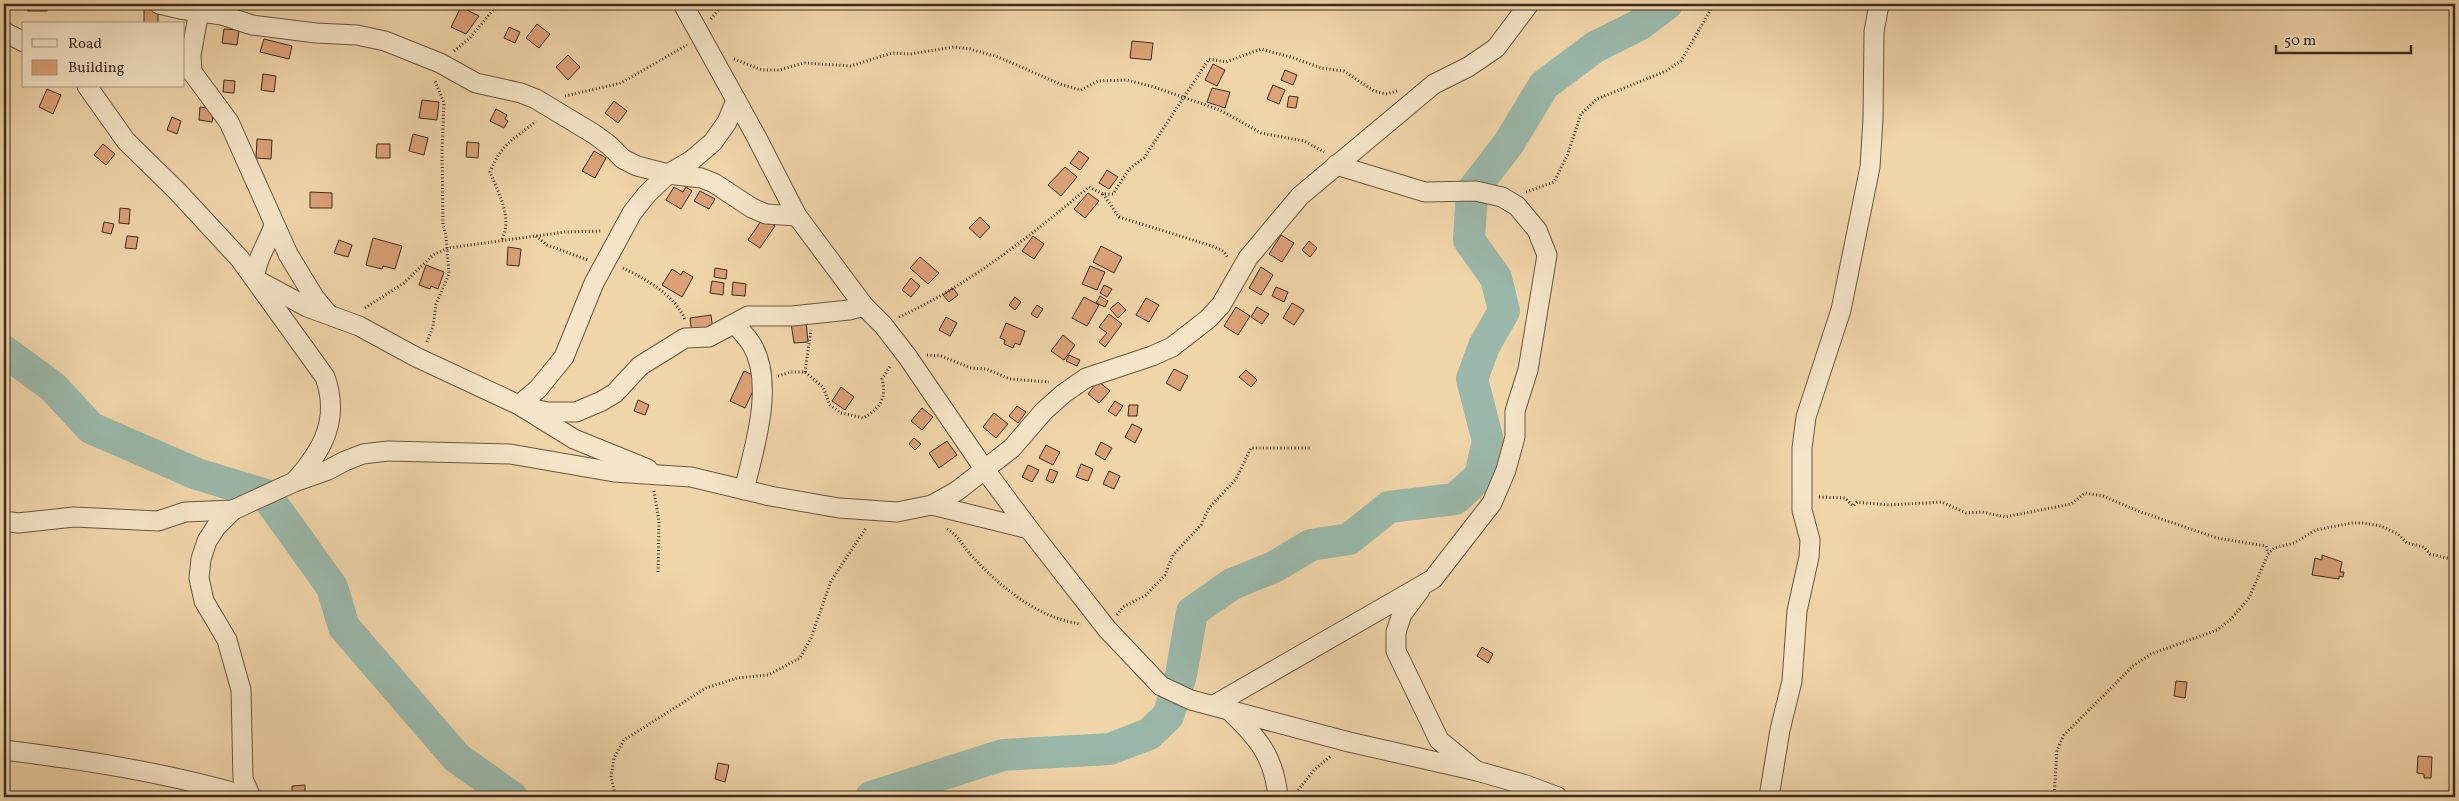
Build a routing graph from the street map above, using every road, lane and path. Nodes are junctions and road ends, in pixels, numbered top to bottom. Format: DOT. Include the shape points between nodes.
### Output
graph roads {
  1 [pos="158,4"];
  2 [pos="498,4"];
  3 [pos="682,4"];
  4 [pos="1529,4"];
  5 [pos="1714,4"];
  6 [pos="1879,4"];
  7 [pos="199,11"];
  8 [pos="4,32"];
  9 [pos="22,41"];
  10 [pos="426,57"];
  11 [pos="717,68"];
  12 [pos="88,88"];
  13 [pos="1400,90"];
  14 [pos="1183,99"];
  15 [pos="736,100"];
  16 [pos="1336,165"];
  17 [pos="668,174"];
  18 [pos="1103,194"];
  19 [pos="1502,197"];
  20 [pos="797,216"];
  21 [pos="274,225"];
  22 [pos="622,230"];
  23 [pos="536,236"];
  24 [pos="448,248"];
  25 [pos="606,260"];
  26 [pos="1240,272"];
  27 [pos="255,279"];
  28 [pos="864,306"];
  29 [pos="828,312"];
  30 [pos="333,316"];
  31 [pos="736,324"];
  32 [pos="883,324"];
  33 [pos="685,338"];
  34 [pos="422,360"];
  35 [pos="805,372"];
  36 [pos="519,405"];
  37 [pos="1310,448"];
  38 [pos="985,470"];
  39 [pos="660,476"];
  40 [pos="294,482"];
  41 [pos="744,490"];
  42 [pos="1802,497"];
  43 [pos="932,505"];
  44 [pos="233,510"];
  45 [pos="878,512"];
  46 [pos="4,521"];
  47 [pos="946,528"];
  48 [pos="1029,529"];
  49 [pos="2268,554"];
  50 [pos="2455,560"];
  51 [pos="658,573"];
  52 [pos="1425,584"];
  53 [pos="1107,629"];
  54 [pos="1221,707"];
  55 [pos="1350,742"];
  56 [pos="4,750"];
  57 [pos="1477,771"];
  58 [pos="615,794"];
  59 [pos="242,797"];
  60 [pos="251,797"];
  61 [pos="1278,797"];
  62 [pos="1293,797"];
  63 [pos="1558,797"];
  64 [pos="1769,797"];
  65 [pos="2054,797"];
  1 -- 7 [label="street"];
  2 -- 10 [label="path" via="470,38 451,54 441,58"];
  3 -- 11 [label="street"];
  4 -- 16 [label="street" via="1496,48 1468,68 1434,84"];
  5 -- 19 [label="path" via="1681,61 1666,71 1597,99 1581,114 1554,182"];
  6 -- 42 [label="street" via="1874,32 1870,167 1841,310 1806,417"];
  7 -- 10 [label="street" via="252,25 369,36"];
  7 -- 21 [label="street" via="191,55 192,72 229,122"];
  8 -- 9 [label="street"];
  10 -- 17 [label="street" via="476,83 536,99 594,134 624,159"];
  10 -- 24 [label="path" via="444,103 443,225"];
  11 -- 14 [label="path" via="725,60 736,59 762,70 779,70 804,63 851,66 892,53 970,48 1081,90 1098,80 1127,80"];
  11 -- 15 [label="street"];
  12 -- 27 [label="street" via="126,141 209,225"];
  13 -- 14 [label="path" via="1386,94 1374,91 1344,71 1321,68 1261,49 1226,62 1210,59"];
  14 -- 16 [label="path" via="1220,110 1262,133 1304,141 1330,155"];
  14 -- 18 [label="path" via="1144,158 1129,169 1113,194"];
  15 -- 17 [label="street" via="727,122 713,142"];
  15 -- 20 [label="street"];
  16 -- 19 [label="street" via="1425,192 1476,191"];
  16 -- 26 [label="street" via="1300,196"];
  17 -- 20 [label="street" via="714,183 766,214"];
  17 -- 22 [label="street" via="647,194"];
  18 -- 26 [label="path" via="1119,217 1223,251"];
  18 -- 32 [label="path" via="1089,187 1027,239 920,308"];
  19 -- 52 [label="street" via="1517,206 1537,230 1547,255 1528,370 1515,412 1515,437 1492,503 1433,580"];
  20 -- 28 [label="street"];
  21 -- 27 [label="street" via="255,267"];
  21 -- 30 [label="street" via="314,297"];
  22 -- 23 [label="path"];
  22 -- 25 [label="street"];
  23 -- 24 [label="path"];
  23 -- 25 [label="path" via="546,245 573,256"];
  24 -- 30 [label="path" via="433,256 404,283 370,306 353,315"];
  24 -- 34 [label="path" via="449,274 436,304 433,327"];
  25 -- 33 [label="path" via="640,277 677,304 685,319"];
  25 -- 36 [label="street" via="564,357 538,389"];
  26 -- 38 [label="street" via="1221,305 1192,333 1152,356 1086,378 1063,394 1012,448"];
  27 -- 30 [label="street" via="307,307"];
  27 -- 40 [label="street" via="325,377 331,394 331,412 323,444"];
  28 -- 29 [label="street"];
  28 -- 32 [label="street"];
  29 -- 31 [label="street" via="748,316"];
  29 -- 35 [label="path" via="811,330"];
  30 -- 34 [label="street"];
  31 -- 33 [label="street" via="708,337"];
  31 -- 41 [label="street" via="753,346 762,377 759,429"];
  32 -- 38 [label="street"];
  33 -- 36 [label="street" via="640,366 615,393 576,412 547,412"];
  34 -- 36 [label="street"];
  36 -- 39 [label="street" via="574,438"];
  37 -- 53 [label="path" via="1251,448 1236,479 1209,508 1201,525 1173,556 1165,575 1146,595 1123,607"];
  38 -- 43 [label="street"];
  38 -- 48 [label="street"];
  39 -- 40 [label="street" via="580,467 510,454 388,451 363,454"];
  39 -- 41 [label="street" via="714,481"];
  39 -- 51 [label="path"];
  40 -- 44 [label="street"];
  41 -- 45 [label="street" via="829,507"];
  42 -- 49 [label="path" via="1845,498 1853,506 1857,502 1889,505 1942,502 1966,513 1982,512 2005,517 2071,504 2085,493 2103,496 2217,538 2266,546"];
  42 -- 64 [label="street" via="1810,540 1809,557 1797,611 1792,681"];
  43 -- 45 [label="street" via="914,510"];
  43 -- 48 [label="street"];
  44 -- 46 [label="street" via="185,512 158,521 74,517 18,523"];
  44 -- 60 [label="street" via="207,541 199,578 204,601 227,640 241,690 244,779"];
  45 -- 58 [label="path" via="830,581 811,638 800,658 768,675 737,678 706,688 624,740 614,758 610,777"];
  47 -- 53 [label="path" via="954,532 975,559 1036,610 1061,621"];
  48 -- 53 [label="street"];
  49 -- 50 [label="path" via="2274,548 2294,543 2316,530 2356,522 2382,526 2407,543 2424,547 2430,554"];
  49 -- 65 [label="path" via="2249,598 2231,619 2217,630 2151,654 2133,666 2064,735 2057,750"];
  52 -- 54 [label="street"];
  52 -- 57 [label="street" via="1402,614 1396,632 1396,652 1439,740"];
  53 -- 54 [label="street" via="1161,686 1191,700"];
  54 -- 55 [label="street"];
  54 -- 61 [label="street" via="1254,734 1269,756"];
  55 -- 57 [label="street"];
  55 -- 62 [label="path" via="1314,770"];
  56 -- 59 [label="street" via="79,759 179,777"];
  57 -- 63 [label="street"];
}
